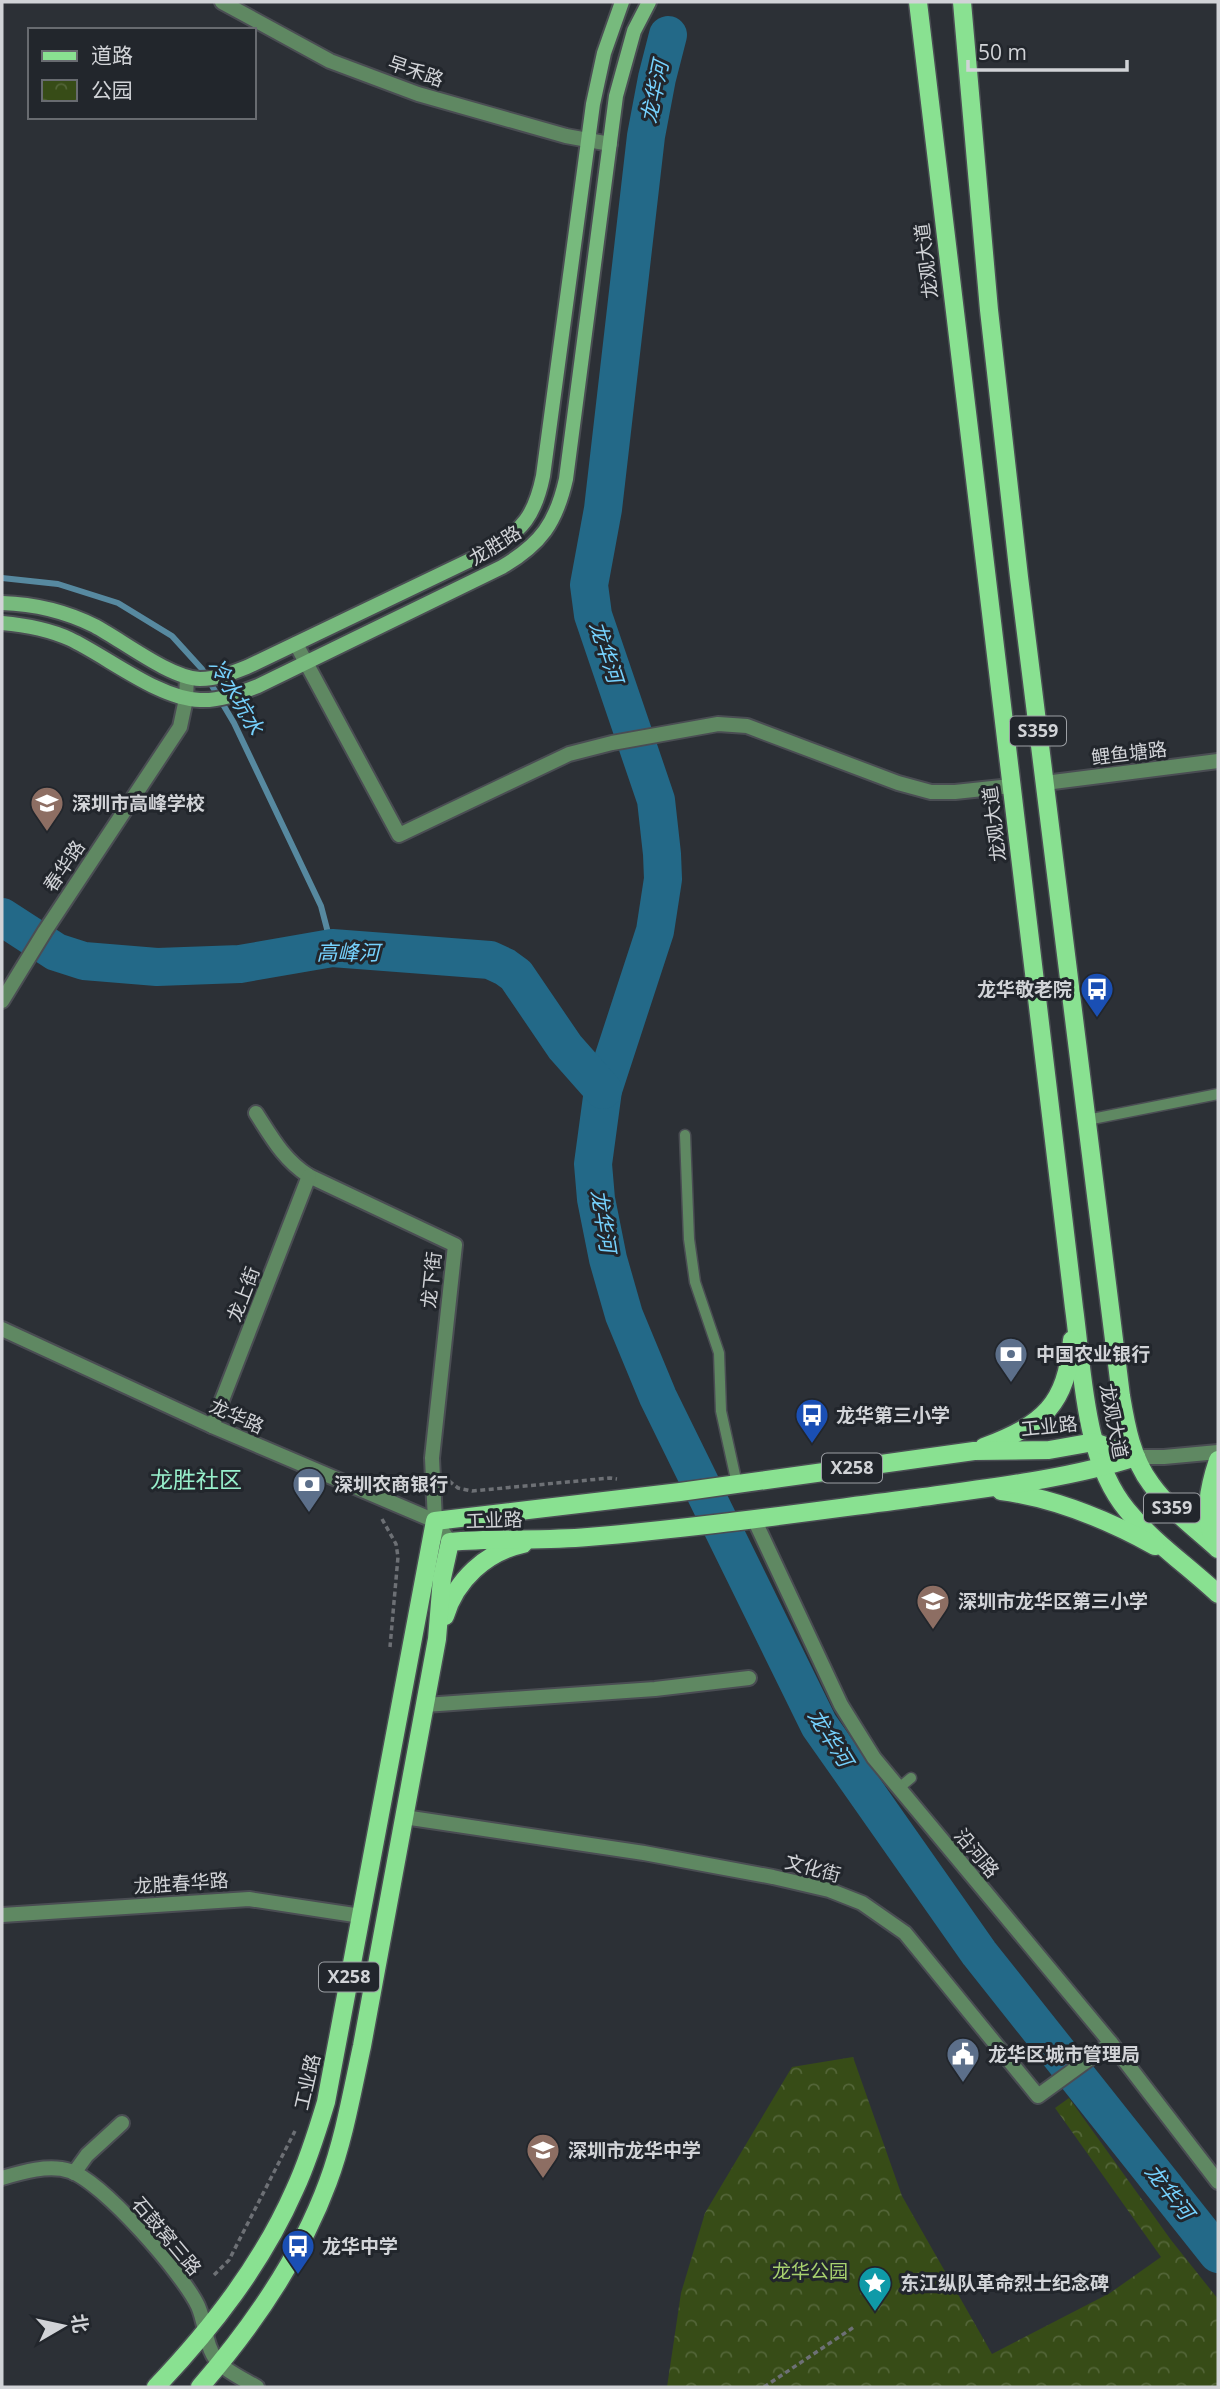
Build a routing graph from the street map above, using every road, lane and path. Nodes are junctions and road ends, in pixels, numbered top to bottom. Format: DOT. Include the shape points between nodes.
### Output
graph roads {
  1 [pos="222,2"];
  2 [pos="622,2"];
  3 [pos="649,2"];
  4 [pos="918,2"];
  5 [pos="962,2"];
  6 [pos="589,141"];
  7 [pos="610,144"];
  8 [pos="2,603"];
  9 [pos="2,623"];
  10 [pos="296,644"];
  11 [pos="306,662"];
  12 [pos="190,677"];
  13 [pos="186,699"];
  14 [pos="1218,761"];
  15 [pos="1045,783"];
  16 [pos="1011,786"];
  17 [pos="2,1001"];
  18 [pos="1218,1094"];
  19 [pos="256,1113"];
  20 [pos="1087,1120"];
  21 [pos="685,1135"];
  22 [pos="309,1176"];
  23 [pos="1074,1308"];
  24 [pos="2,1329"];
  25 [pos="212,1426"];
  26 [pos="1094,1442"];
  27 [pos="974,1451"];
  28 [pos="1218,1452"];
  29 [pos="1136,1457"];
  30 [pos="1218,1460"];
  31 [pos="1102,1468"];
  32 [pos="610,1478"];
  33 [pos="444,1479"];
  34 [pos="733,1484"];
  35 [pos="984,1489"];
  36 [pos="381,1517"];
  37 [pos="750,1520"];
  38 [pos="435,1521"];
  39 [pos="542,1539"];
  40 [pos="450,1542"];
  41 [pos="1218,1548"];
  42 [pos="1174,1556"];
  43 [pos="1218,1594"];
  44 [pos="437,1639"];
  45 [pos="390,1647"];
  46 [pos="748,1678"];
  47 [pos="425,1705"];
  48 [pos="911,1778"];
  49 [pos="899,1787"];
  50 [pos="404,1817"];
  51 [pos="2,1914"];
  52 [pos="361,1916"];
  53 [pos="1111,2043"];
  54 [pos="122,2123"];
  55 [pos="296,2129"];
  56 [pos="74,2173"];
  57 [pos="2,2178"];
  58 [pos="1218,2182"];
  59 [pos="214,2275"];
  60 [pos="854,2327"];
  61 [pos="206,2332"];
  62 [pos="220,2364"];
  63 [pos="156,2387"];
  64 [pos="200,2387"];
  65 [pos="257,2387"];
  66 [pos="764,2387"];
  1 -- 6 [label="street, 早禾路" via="330,61 418,94"];
  2 -- 6 [label="main road, 龙胜路" via="598,76"];
  3 -- 7 [label="main road, 龙胜路" via="627,53"];
  4 -- 16 [label="main road, 龙观大道 / S359"];
  5 -- 15 [label="main road, 龙观大道 / S359" via="991,324"];
  6 -- 7 [label="street, 早禾路"];
  6 -- 10 [label="main road, 龙胜路" via="543,476 532,513 522,527 489,551"];
  7 -- 11 [label="main road, 龙胜路" via="566,479 548,529 536,544 502,568"];
  8 -- 12 [label="main road" via="70,615"];
  9 -- 13 [label="main road, 龙胜路" via="45,629"];
  10 -- 11 [label="street"];
  10 -- 12 [label="main road, 龙胜路" via="226,675"];
  11 -- 13 [label="main road, 龙胜路" via="238,694"];
  11 -- 16 [label="street" via="399,835 557,759 612,743 732,723 930,792"];
  12 -- 13 [label="street, 春华路"];
  13 -- 17 [label="street, 春华路" via="180,727"];
  14 -- 15 [label="street, 鲤鱼塘路"];
  15 -- 20 [label="main road, 龙观大道 / S359"];
  16 -- 23 [label="main road, 龙观大道 / S359"];
  18 -- 20 [label="lane"];
  19 -- 22 [label="street, 龙下街" via="282,1154"];
  20 -- 29 [label="main road, 龙观大道 / S359" via="1121,1396"];
  21 -- 34 [label="lane" via="689,1239 702,1306 719,1353 723,1424"];
  22 -- 25 [label="street, 龙上街"];
  22 -- 38 [label="street, 龙下街" via="455,1245 432,1458"];
  23 -- 26 [label="main road, 龙观大道 / S359"];
  23 -- 27 [label="main road" via="1068,1373 1055,1401 1025,1428"];
  24 -- 25 [label="street, 龙华路"];
  25 -- 38 [label="street, 龙华路"];
  26 -- 27 [label="main road, 工业路 / X258" via="1049,1450"];
  26 -- 29 [label="main road, 工业路 / X258"];
  26 -- 31 [label="main road, 龙观大道 / S359"];
  27 -- 34 [label="main road, 工业路 / X258"];
  28 -- 29 [label="street"];
  29 -- 31 [label="main road, 工业路 / X258"];
  29 -- 41 [label="main road, 龙观大道 / S359" via="1166,1503"];
  30 -- 41 [label="main road" via="1207,1509"];
  31 -- 35 [label="main road, 工业路 / X258"];
  31 -- 42 [label="main road, 龙观大道 / S359" via="1128,1512"];
  32 -- 33 [label="path" via="472,1491"];
  34 -- 38 [label="main road, 工业路 / X258"];
  35 -- 37 [label="main road, 工业路 / X258"];
  35 -- 42 [label="main road" via="1026,1494 1056,1504 1118,1527"];
  36 -- 45 [label="path" via="398,1557"];
  37 -- 39 [label="main road, 工业路 / X258"];
  37 -- 49 [label="street, 沿河路" via="841,1705 874,1758"];
  38 -- 40 [label="street"];
  38 -- 52 [label="main road, 工业路 / X258"];
  39 -- 40 [label="main road, 工业路 / X258"];
  39 -- 44 [label="main road" via="498,1553 469,1573 447,1607"];
  40 -- 44 [label="main road, 工业路 / X258"];
  42 -- 43 [label="main road, 龙观大道 / S359"];
  44 -- 47 [label="main road, 工业路 / X258"];
  46 -- 47 [label="street"];
  47 -- 50 [label="main road, 工业路 / X258"];
  48 -- 49 [label="lane"];
  49 -- 53 [label="street, 沿河路"];
  50 -- 53 [label="street, 文化街" via="773,1877 862,1903 905,1933 1038,2095"];
  50 -- 62 [label="main road, 工业路 / X258" via="362,2046 328,2182 272,2292"];
  51 -- 52 [label="street, 龙胜春华路" via="249,1899"];
  52 -- 61 [label="main road, 工业路 / X258" via="326,2102 312,2148 274,2232"];
  53 -- 58 [label="street, 沿河路"];
  54 -- 56 [label="street"];
  55 -- 59 [label="path" via="229,2260"];
  56 -- 57 [label="street" via="58,2169"];
  56 -- 61 [label="street, 石鼓窝三路" via="140,2229 195,2301"];
  60 -- 66 [label="path"];
  61 -- 62 [label="street, 石鼓窝三路" via="212,2355"];
  61 -- 63 [label="main road, 工业路 / X258"];
  62 -- 64 [label="main road, 工业路 / X258"];
  62 -- 65 [label="street"];
}
